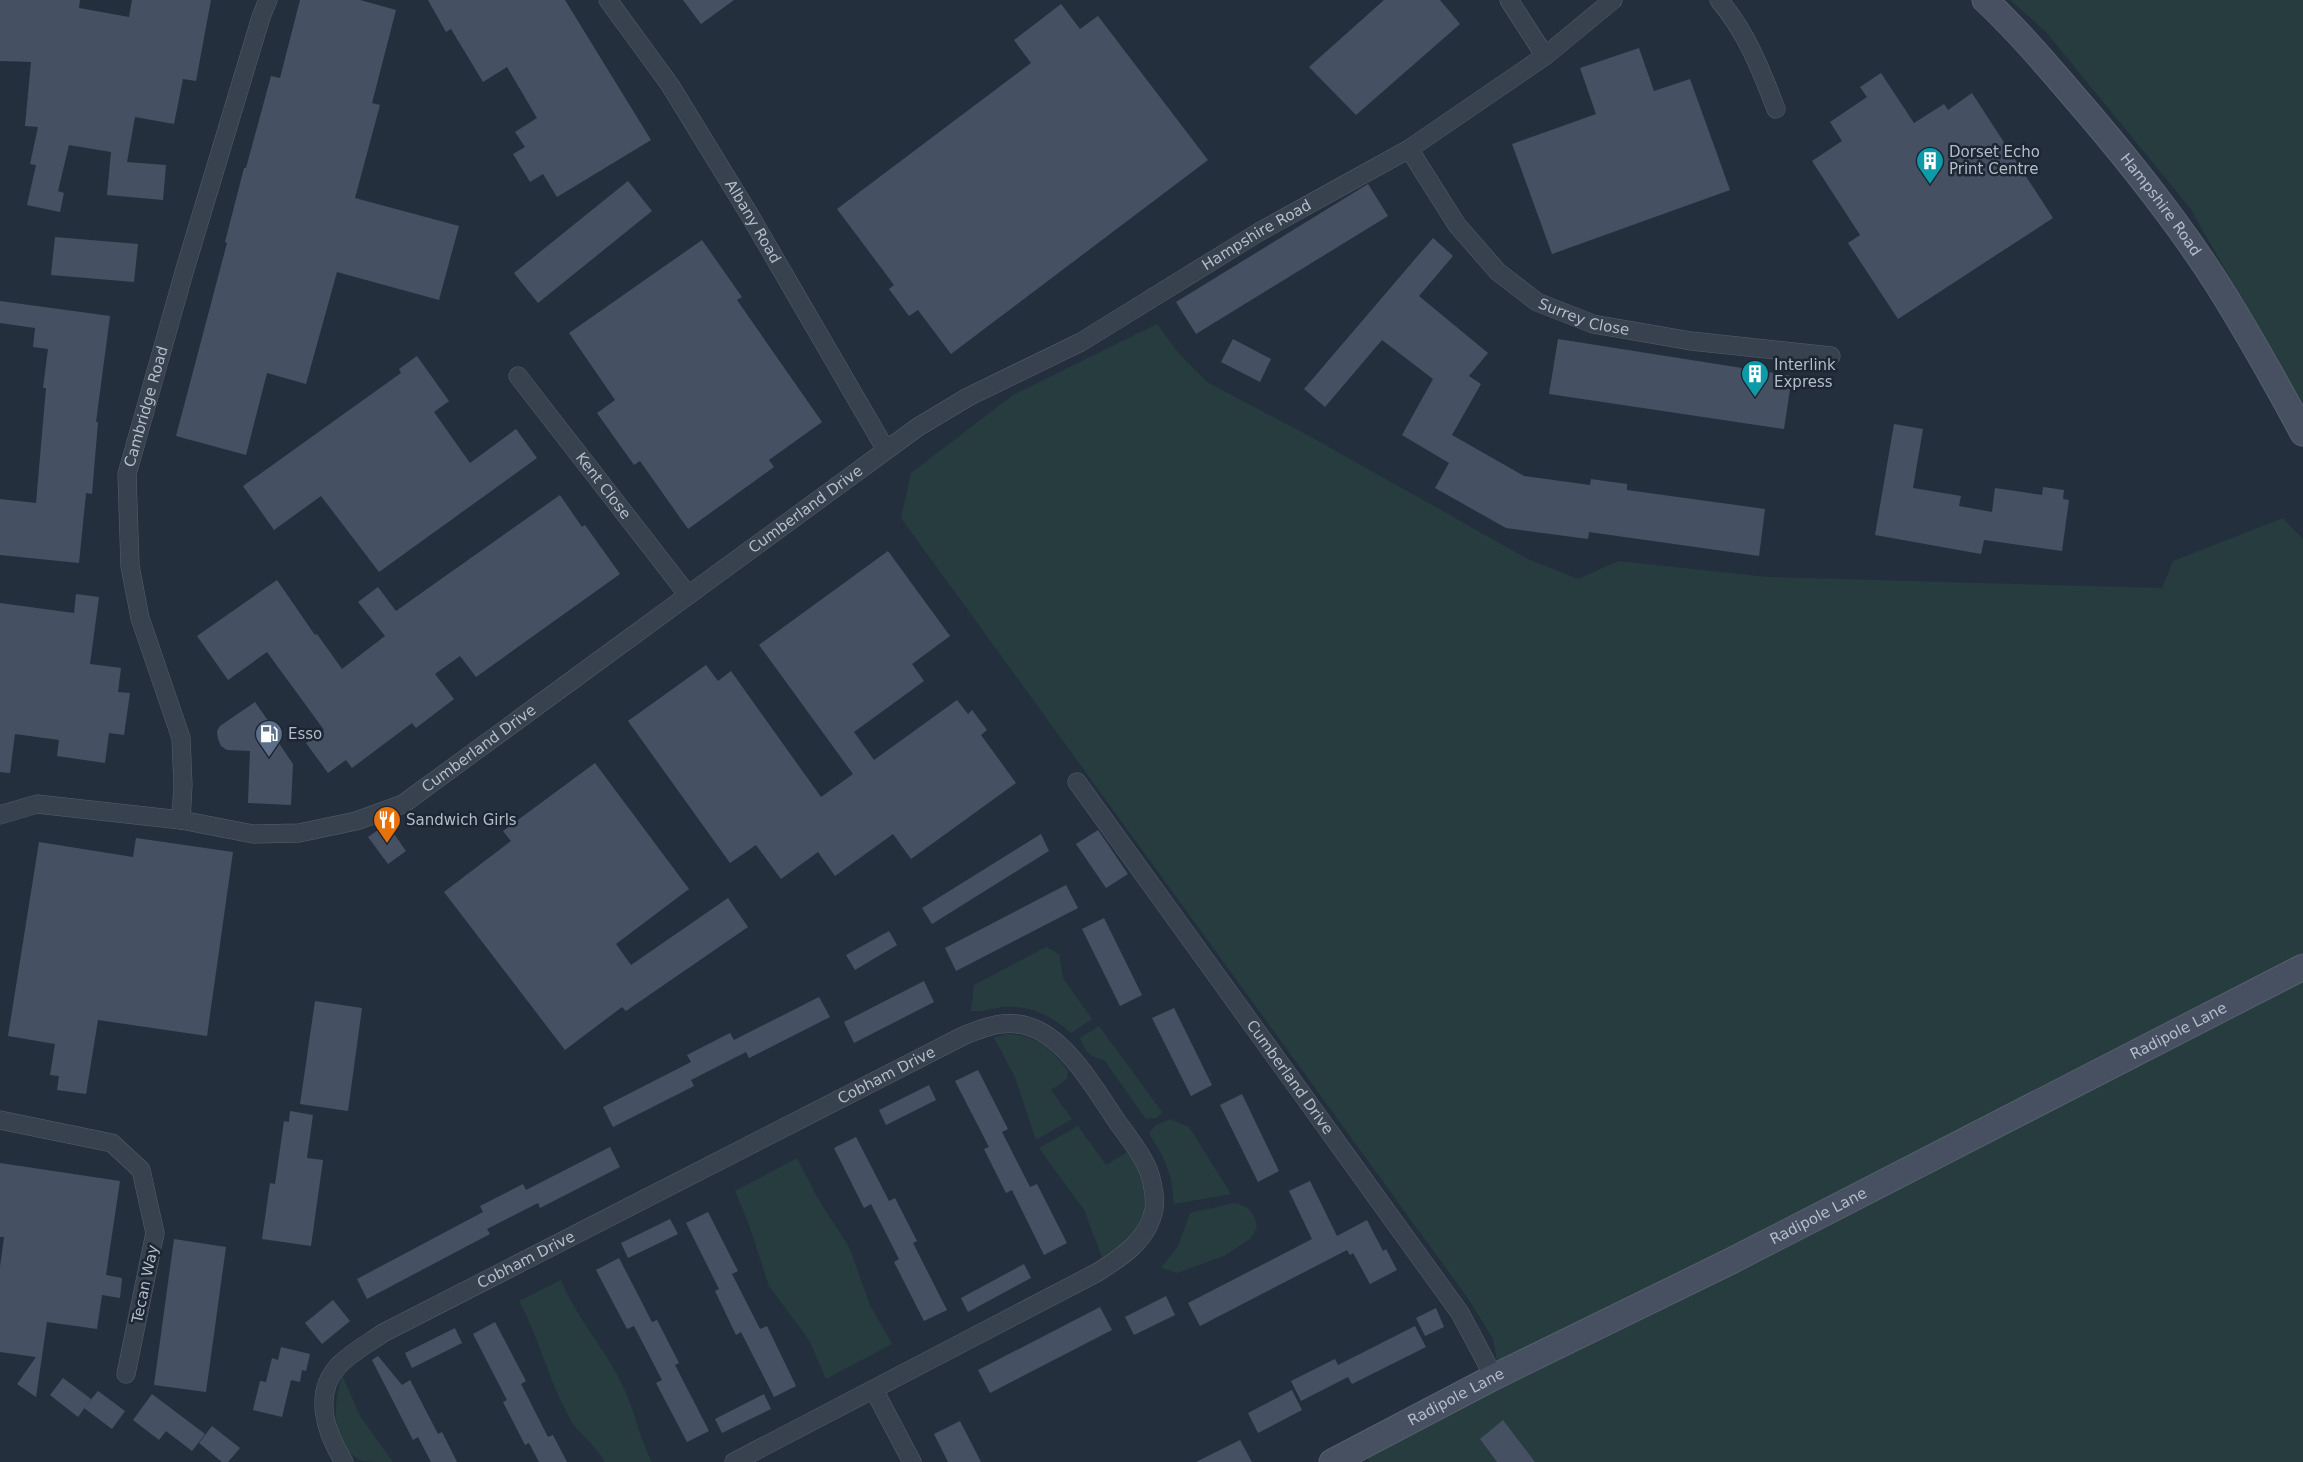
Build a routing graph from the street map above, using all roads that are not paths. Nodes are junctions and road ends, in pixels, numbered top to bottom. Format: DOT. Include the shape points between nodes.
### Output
graph roads {
  1 [pos="268,0"];
  2 [pos="608,0"];
  3 [pos="1509,0"];
  4 [pos="1614,0"];
  5 [pos="1720,0"];
  6 [pos="1985,0"];
  7 [pos="1545,56"];
  8 [pos="1776,109"];
  9 [pos="1409,149"];
  10 [pos="1831,356"];
  11 [pos="518,376"];
  12 [pos="2303,433"];
  13 [pos="886,450"];
  14 [pos="688,595"];
  15 [pos="1077,782"];
  16 [pos="0,815"];
  17 [pos="181,820"];
  18 [pos="2303,967"];
  19 [pos="0,1120"];
  20 [pos="126,1374"];
  21 [pos="1494,1378"];
  22 [pos="874,1390"];
  23 [pos="344,1462"];
  24 [pos="734,1462"];
  25 [pos="912,1462"];
  26 [pos="1332,1462"];
  1 -- 17 [label="street, Cambridge Road" via="188,260 127,474 130,566 140,618 181,738"];
  2 -- 13 [label="street, Albany Road" via="670,86"];
  3 -- 7 [label="street"];
  4 -- 7 [label="street, Hampshire Road"];
  5 -- 8 [label="street" via="1736,19 1753,51"];
  6 -- 12 [label="main road, Hampshire Road" via="2016,29 2111,138 2161,203 2260,354"];
  7 -- 9 [label="street, Hampshire Road"];
  9 -- 10 [label="street, Surrey Close" via="1457,225 1498,272 1537,302 1593,324 1692,342"];
  9 -- 13 [label="street, Hampshire Road" via="1259,232 1081,342 968,397"];
  11 -- 14 [label="street, Kent Close"];
  13 -- 14 [label="street, Cumberland Drive"];
  14 -- 17 [label="street, Cumberland Drive" via="403,804 356,821 299,833 253,834"];
  15 -- 21 [label="street, Cumberland Drive" via="1460,1313"];
  16 -- 17 [label="street, Cumberland Drive" via="37,804"];
  18 -- 21 [label="main road, Radipole Lane" via="1733,1260"];
  19 -- 20 [label="street, Tecan Way" via="112,1143 141,1170 155,1232"];
  21 -- 26 [label="main road, Radipole Lane"];
  22 -- 23 [label="street, Cobham Drive" via="1098,1272 1125,1255 1146,1232 1154,1208 1145,1162 1076,1063 1055,1042 1034,1028 1012,1023 992,1024 940,1047 383,1333 339,1365 329,1379 324,1398 325,1419 331,1441"];
  22 -- 24 [label="street, Cobham Drive"];
  22 -- 25 [label="street"];
}
